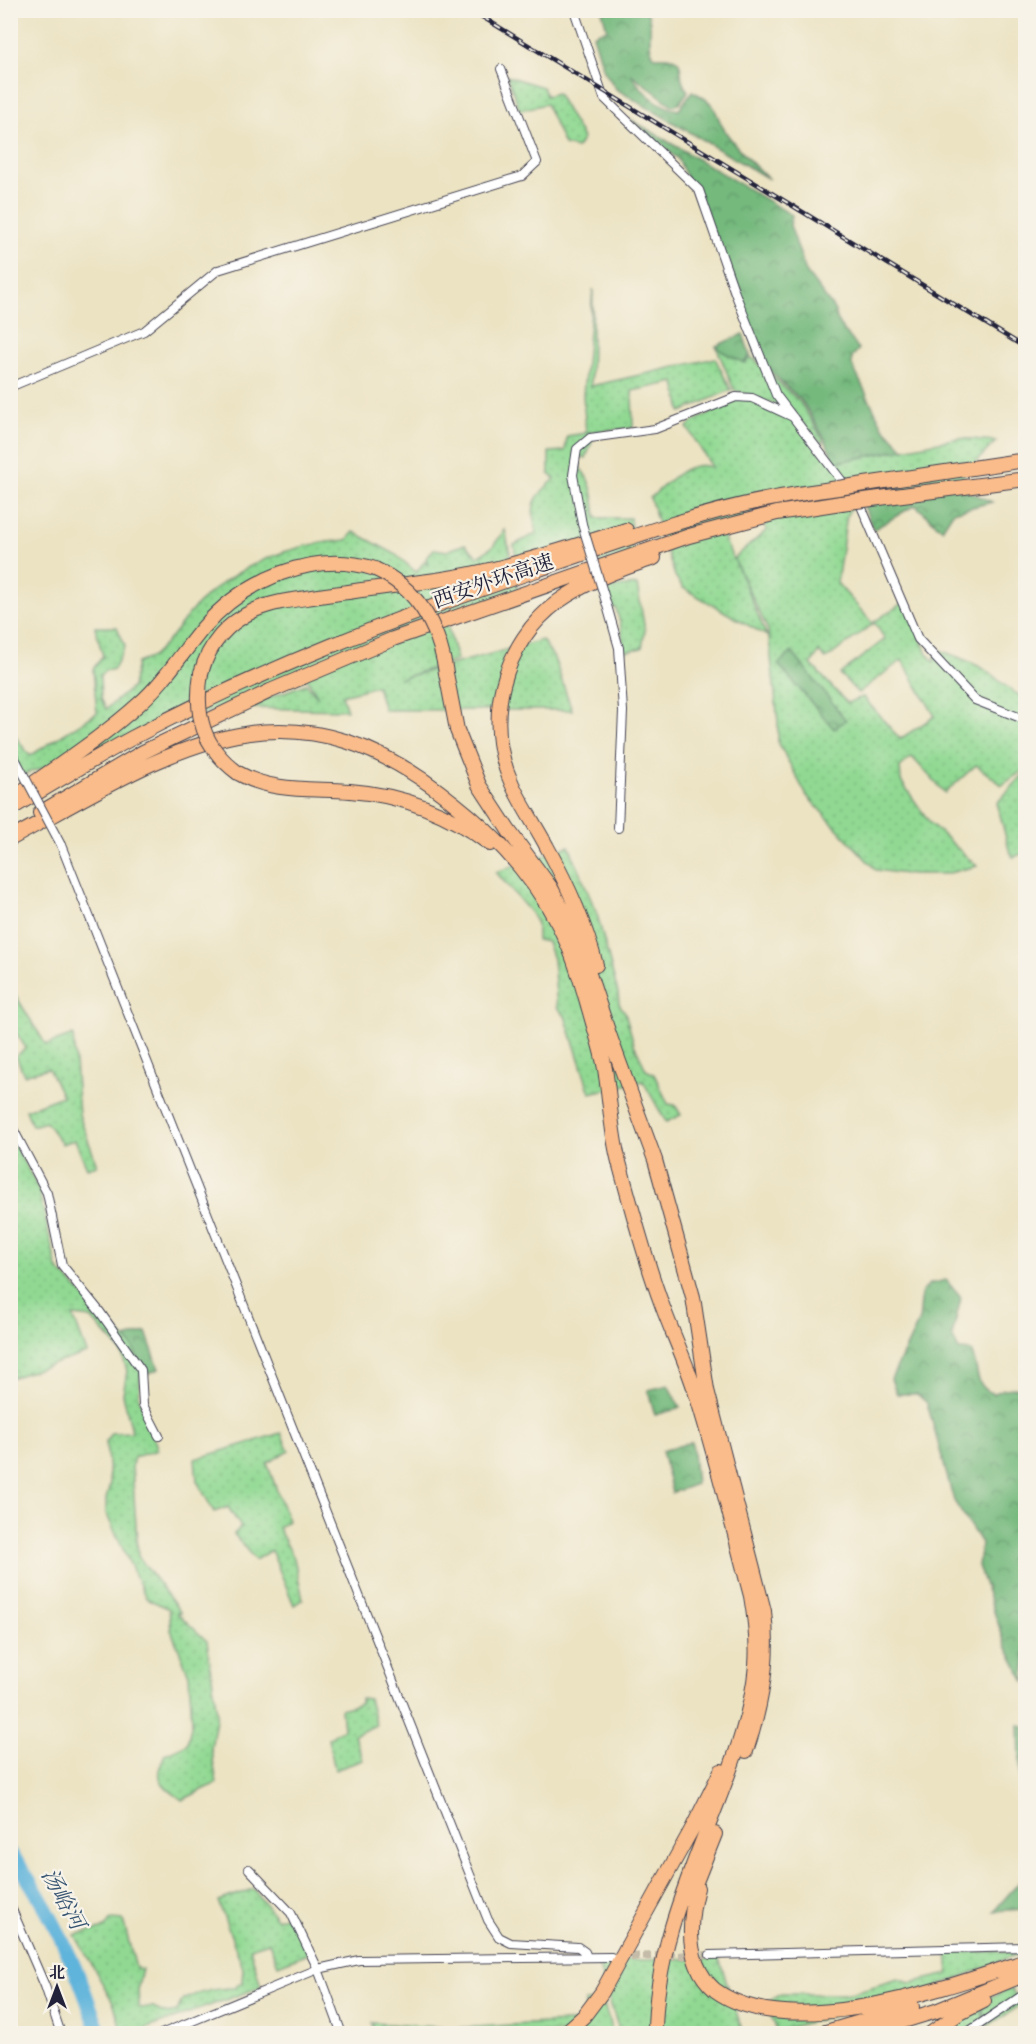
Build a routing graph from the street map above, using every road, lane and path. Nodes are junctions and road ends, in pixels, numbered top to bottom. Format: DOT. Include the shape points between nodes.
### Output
graph roads {
  1 [pos="574,10"];
  2 [pos="501,69"];
  3 [pos="10,387"];
  4 [pos="794,418"];
  5 [pos="1026,460"];
  6 [pos="1026,479"];
  7 [pos="774,498"];
  8 [pos="789,511"];
  9 [pos="1026,720"];
  10 [pos="10,750"];
  11 [pos="10,800"];
  12 [pos="10,809"];
  13 [pos="618,828"];
  14 [pos="10,831"];
  15 [pos="10,839"];
  16 [pos="531,882"];
  17 [pos="610,1037"];
  18 [pos="10,1123"];
  19 [pos="159,1436"];
  20 [pos="747,1711"];
  21 [pos="249,1869"];
  22 [pos="702,1869"];
  23 [pos="10,1905"];
  24 [pos="1026,1947"];
  25 [pos="710,1955"];
  26 [pos="587,1957"];
  27 [pos="611,1957"];
  28 [pos="1026,1961"];
  29 [pos="318,1969"];
  30 [pos="1026,1974"];
  31 [pos="1026,1979"];
  32 [pos="1024,1997"];
  33 [pos="660,2013"];
  34 [pos="61,2034"];
  35 [pos="161,2034"];
  36 [pos="342,2034"];
  37 [pos="564,2034"];
  38 [pos="655,2034"];
  39 [pos="664,2034"];
  40 [pos="819,2034"];
  41 [pos="861,2034"];
  42 [pos="930,2034"];
  43 [pos="965,2034"];
  1 -- 4 [label="street" via="604,98 699,190 776,395"];
  2 -- 3 [label="street" via="537,162 522,176 218,270 144,331"];
  4 -- 9 [label="street" via="861,506 918,639 975,700"];
  4 -- 13 [label="street, bridge" via="752,398 736,396 655,429 590,438 577,449 573,475 582,524 619,648 623,711"];
  5 -- 7 [label="highway, 西安外环高速, bridge"];
  6 -- 8 [label="highway, 西安外环高速, bridge"];
  7 -- 12 [label="highway, 西安外环高速" via="597,549 442,602 338,643 142,733"];
  7 -- 16 [label="highway, bridge" via="676,516 479,572 278,602 242,617 222,633 208,652 198,702 204,731 217,754 238,773 274,787 376,794 425,807 472,831"];
  8 -- 14 [label="highway, 西安外环高速" via="654,548 362,652 142,752"];
  8 -- 17 [label="highway" via="635,564 568,595 528,632 504,681 498,719 503,760 585,927"];
  10 -- 26 [label="street, bridge" via="61,845 488,1920 499,1937 511,1943 578,1947"];
  11 -- 17 [label="highway, bridge" via="139,704 211,619 246,592 267,579 309,564 349,562 375,569 399,582 424,608 440,643 457,730 473,772 487,800 569,920"];
  15 -- 16 [label="highway" via="112,783 187,749 247,733 300,731 353,743 414,773 487,831"];
  16 -- 20 [label="highway" via="564,935 577,966 603,1057 617,1156 661,1302 696,1392 751,1596 756,1655"];
  17 -- 22 [label="highway" via="655,1160 693,1297 707,1390 761,1594 766,1629 766,1664 758,1714"];
  18 -- 19 [label="street" via="47,1193 62,1265 141,1370 142,1405"];
  20 -- 33 [label="highway" via="736,1753 669,1935 660,1976"];
  20 -- 37 [label="highway" via="703,1809 602,1992"];
  21 -- 29 [label="street" via="291,1913"];
  22 -- 28 [label="highway" via="690,1921 696,1960 701,1973 725,1998 748,2008 795,2016 855,2012 926,1994"];
  22 -- 33 [label="highway" via="677,1933"];
  23 -- 34 [label="street"];
  24 -- 25 [label="street"];
  26 -- 27 [label="street"];
  26 -- 29 [label="street" via="377,1959"];
  28 -- 40 [label="highway" via="919,2004"];
  29 -- 35 [label="street"];
  29 -- 36 [label="street"];
  30 -- 41 [label="highway" via="936,2011"];
  31 -- 42 [label="highway" via="958,2014"];
  32 -- 43 [label="street"];
  33 -- 38 [label="highway"];
  33 -- 39 [label="highway"];
}
